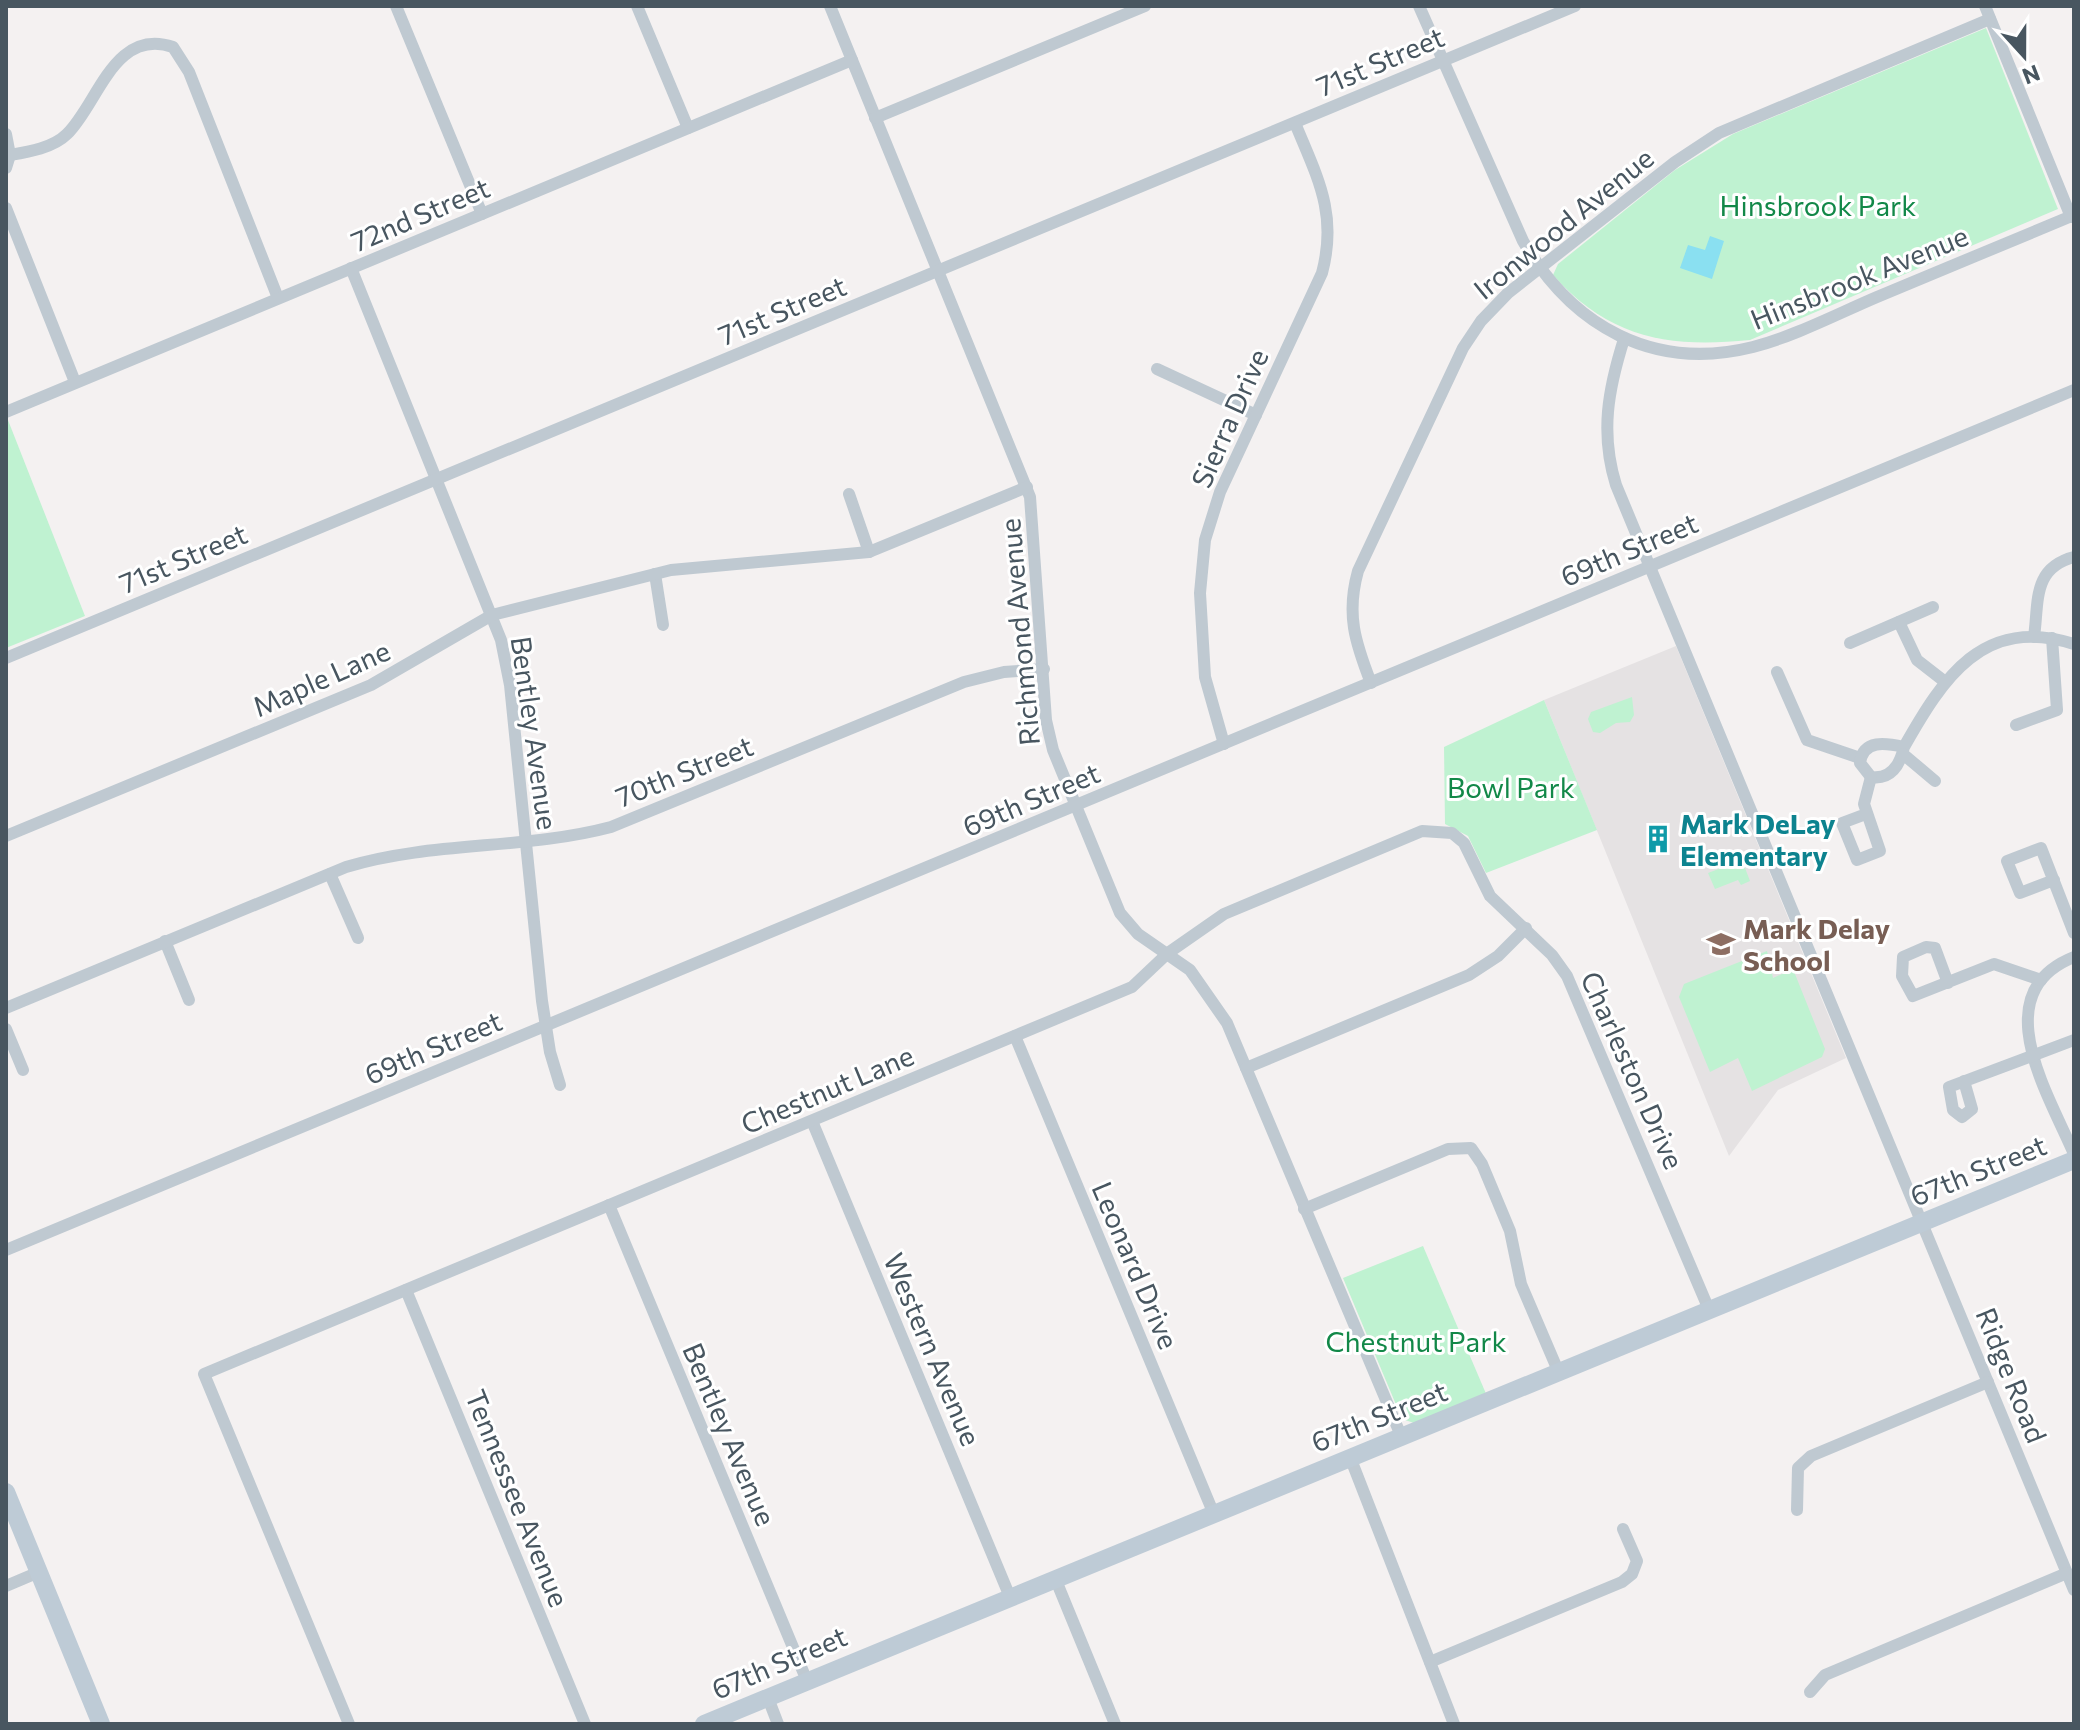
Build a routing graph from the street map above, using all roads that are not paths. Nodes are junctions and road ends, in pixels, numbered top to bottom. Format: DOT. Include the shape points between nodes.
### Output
graph roads {
  1 [pos="396,6"];
  2 [pos="637,6"];
  3 [pos="830,6"];
  4 [pos="1145,6"];
  5 [pos="1419,6"];
  6 [pos="1575,6"];
  7 [pos="1985,6"];
  8 [pos="1990,19"];
  9 [pos="852,60"];
  10 [pos="1443,61"];
  11 [pos="875,118"];
  12 [pos="1295,123"];
  13 [pos="688,128"];
  14 [pos="6,134"];
  15 [pos="8,162"];
  16 [pos="6,208"];
  17 [pos="482,214"];
  18 [pos="2072,216"];
  19 [pos="351,268"];
  20 [pos="1539,269"];
  21 [pos="937,272"];
  22 [pos="278,298"];
  23 [pos="1624,339"];
  24 [pos="1157,369"];
  25 [pos="75,382"];
  26 [pos="2074,390"];
  27 [pos="6,412"];
  28 [pos="1256,415"];
  29 [pos="438,478"];
  30 [pos="1027,487"];
  31 [pos="849,494"];
  32 [pos="869,552"];
  33 [pos="2074,557"];
  34 [pos="1649,567"];
  35 [pos="655,574"];
  36 [pos="1933,607"];
  37 [pos="492,615"];
  38 [pos="1899,622"];
  39 [pos="663,625"];
  40 [pos="2034,637"];
  41 [pos="2052,638"];
  42 [pos="1850,643"];
  43 [pos="2074,644"];
  44 [pos="6,658"];
  45 [pos="1044,669"];
  46 [pos="1777,672"];
  47 [pos="1944,681"];
  48 [pos="1371,683"];
  49 [pos="2016,725"];
  50 [pos="1224,744"];
  51 [pos="1903,751"];
  52 [pos="1860,758"];
  53 [pos="1871,777"];
  54 [pos="1935,781"];
  55 [pos="1075,806"];
  56 [pos="1866,814"];
  57 [pos="1452,833"];
  58 [pos="6,836"];
  59 [pos="526,842"];
  60 [pos="330,874"];
  61 [pos="2054,880"];
  62 [pos="1526,928"];
  63 [pos="2074,933"];
  64 [pos="358,938"];
  65 [pos="165,941"];
  66 [pos="1168,953"];
  67 [pos="2074,957"];
  68 [pos="2041,980"];
  69 [pos="1948,983"];
  70 [pos="189,1000"];
  71 [pos="6,1008"];
  72 [pos="546,1026"];
  73 [pos="6,1029"];
  74 [pos="1015,1036"];
  75 [pos="2074,1040"];
  76 [pos="2032,1054"];
  77 [pos="1246,1068"];
  78 [pos="23,1070"];
  79 [pos="1964,1081"];
  80 [pos="560,1085"];
  81 [pos="812,1121"];
  82 [pos="2074,1154"];
  83 [pos="2074,1160"];
  84 [pos="609,1205"];
  85 [pos="1304,1209"];
  86 [pos="1923,1223"];
  87 [pos="6,1250"];
  88 [pos="406,1290"];
  89 [pos="1710,1312"];
  90 [pos="1559,1373"];
  91 [pos="1988,1382"];
  92 [pos="1402,1438"];
  93 [pos="1350,1457"];
  94 [pos="6,1492"];
  95 [pos="1797,1510"];
  96 [pos="1213,1512"];
  97 [pos="1623,1529"];
  98 [pos="39,1572"];
  99 [pos="2067,1573"];
  100 [pos="1055,1578"];
  101 [pos="6,1586"];
  102 [pos="2074,1590"];
  103 [pos="1010,1597"];
  104 [pos="1430,1662"];
  105 [pos="807,1681"];
  106 [pos="1810,1692"];
  107 [pos="768,1698"];
  108 [pos="101,1724"];
  109 [pos="349,1724"];
  110 [pos="585,1724"];
  111 [pos="704,1724"];
  112 [pos="778,1724"];
  113 [pos="1115,1724"];
  114 [pos="1454,1724"];
  1 -- 17 [label="street"];
  2 -- 13 [label="street"];
  3 -- 9 [label="street, Richmond Avenue"];
  4 -- 11 [label="street"];
  5 -- 10 [label="street, Hinsbrook Avenue"];
  6 -- 10 [label="street, 71st Street"];
  7 -- 8 [label="street"];
  8 -- 18 [label="street"];
  8 -- 20 [label="street, Ironwood Avenue" via="1719,133"];
  9 -- 11 [label="street, Richmond Avenue"];
  9 -- 13 [label="street, 72nd Street"];
  10 -- 12 [label="street, 71st Street"];
  10 -- 20 [label="street, Hinsbrook Avenue"];
  11 -- 21 [label="street, Richmond Avenue"];
  12 -- 21 [label="street, 71st Street"];
  12 -- 28 [label="street, Sierra Drive" via="1323,192 1330,238 1322,273"];
  13 -- 17 [label="street, 72nd Street"];
  14 -- 15 [label="street"];
  15 -- 22 [label="street" via="65,137 120,59 149,45 173,47 189,72"];
  16 -- 25 [label="street"];
  17 -- 19 [label="street, 72nd Street"];
  18 -- 23 [label="street, Hinsbrook Avenue" via="1757,346 1695,353"];
  19 -- 22 [label="street, 72nd Street"];
  19 -- 29 [label="street, Bentley Avenue"];
  20 -- 23 [label="street, Hinsbrook Avenue" via="1575,309"];
  20 -- 48 [label="street, Ironwood Avenue" via="1494,306 1463,348 1358,571 1351,624"];
  21 -- 29 [label="street, 71st Street"];
  21 -- 30 [label="street, Richmond Avenue"];
  22 -- 25 [label="street, 72nd Street"];
  23 -- 34 [label="street, Ridge Road" via="1609,388 1606,443 1616,485"];
  24 -- 28 [label="street"];
  25 -- 27 [label="street, 72nd Street"];
  26 -- 34 [label="street, 69th Street"];
  28 -- 50 [label="street, Sierra Drive" via="1220,492 1201,563 1205,677"];
  29 -- 37 [label="street, Bentley Avenue"];
  29 -- 44 [label="street, 71st Street"];
  30 -- 32 [label="street, Maple Lane"];
  30 -- 45 [label="street, Richmond Avenue" via="1034,516"];
  31 -- 32 [label="street"];
  32 -- 35 [label="street, Maple Lane"];
  33 -- 40 [label="street" via="2058,562 2042,579"];
  34 -- 48 [label="street, 69th Street"];
  34 -- 86 [label="street, Ridge Road"];
  35 -- 37 [label="street, Maple Lane"];
  35 -- 39 [label="street"];
  36 -- 38 [label="street"];
  37 -- 58 [label="street, Maple Lane" via="371,685"];
  37 -- 59 [label="street, Bentley Avenue" via="510,685"];
  38 -- 42 [label="street"];
  38 -- 47 [label="street" via="1917,660"];
  40 -- 41 [label="street"];
  40 -- 47 [label="street" via="1986,647"];
  41 -- 43 [label="street"];
  41 -- 49 [label="street" via="2057,710"];
  45 -- 55 [label="street, Richmond Avenue" via="1047,729"];
  45 -- 59 [label="street, 70th Street" via="964,682 629,821"];
  46 -- 52 [label="street" via="1807,740"];
  47 -- 51 [label="street"];
  48 -- 50 [label="street, 69th Street"];
  50 -- 55 [label="street, 69th Street"];
  51 -- 52 [label="street" via="1880,743"];
  51 -- 53 [label="street" via="1889,775"];
  51 -- 54 [label="street"];
  52 -- 53 [label="street"];
  53 -- 56 [label="street"];
  55 -- 66 [label="street, Richmond Avenue" via="1120,913 1138,934"];
  55 -- 72 [label="street, 69th Street"];
  57 -- 62 [label="street, Charleston Drive" via="1468,849 1490,896"];
  57 -- 66 [label="street, Chestnut Lane" via="1422,831 1236,908"];
  59 -- 60 [label="street, 70th Street" via="399,855"];
  59 -- 72 [label="street, Bentley Avenue"];
  60 -- 64 [label="street"];
  60 -- 65 [label="street, 70th Street"];
  61 -- 63 [label="street"];
  62 -- 77 [label="street" via="1469,975"];
  62 -- 89 [label="street, Charleston Drive" via="1574,989"];
  65 -- 70 [label="street"];
  65 -- 71 [label="street, 70th Street"];
  66 -- 74 [label="street, Chestnut Lane" via="1132,987"];
  66 -- 77 [label="street, Richmond Avenue" via="1210,994"];
  67 -- 68 [label="street"];
  68 -- 69 [label="street" via="1994,964"];
  68 -- 76 [label="street" via="2026,1020"];
  72 -- 80 [label="street, Bentley Avenue"];
  72 -- 87 [label="street, 69th Street"];
  73 -- 78 [label="street"];
  74 -- 81 [label="street, Chestnut Lane"];
  74 -- 96 [label="street, Leonard Drive"];
  75 -- 76 [label="street"];
  76 -- 79 [label="street"];
  76 -- 82 [label="street"];
  77 -- 85 [label="street, Richmond Avenue"];
  81 -- 84 [label="street, Chestnut Lane"];
  81 -- 103 [label="street, Western Avenue"];
  83 -- 86 [label="street, 67th Street"];
  84 -- 88 [label="street, Chestnut Lane"];
  84 -- 105 [label="street, Bentley Avenue"];
  85 -- 90 [label="street" via="1448,1149 1471,1148 1510,1231 1521,1284"];
  85 -- 92 [label="street, Richmond Avenue"];
  86 -- 89 [label="street, 67th Street"];
  86 -- 91 [label="street, Ridge Road"];
  88 -- 109 [label="street, Chestnut Lane" via="204,1374"];
  88 -- 110 [label="street, Tennessee Avenue"];
  89 -- 90 [label="street, 67th Street"];
  90 -- 92 [label="street, 67th Street"];
  91 -- 95 [label="street" via="1811,1456 1798,1468"];
  91 -- 99 [label="street, Ridge Road"];
  92 -- 93 [label="street, 67th Street"];
  93 -- 96 [label="street, 67th Street"];
  93 -- 104 [label="street"];
  94 -- 98 [label="street"];
  96 -- 100 [label="street, 67th Street"];
  97 -- 104 [label="street" via="1637,1561 1622,1582"];
  98 -- 101 [label="street"];
  98 -- 108 [label="street"];
  99 -- 102 [label="street, Ridge Road"];
  99 -- 106 [label="street" via="1825,1675"];
  100 -- 103 [label="street, 67th Street"];
  100 -- 113 [label="street"];
  103 -- 105 [label="street, 67th Street"];
  104 -- 114 [label="street"];
  105 -- 107 [label="street, 67th Street"];
  107 -- 111 [label="street, 67th Street"];
  107 -- 112 [label="street"];
}
